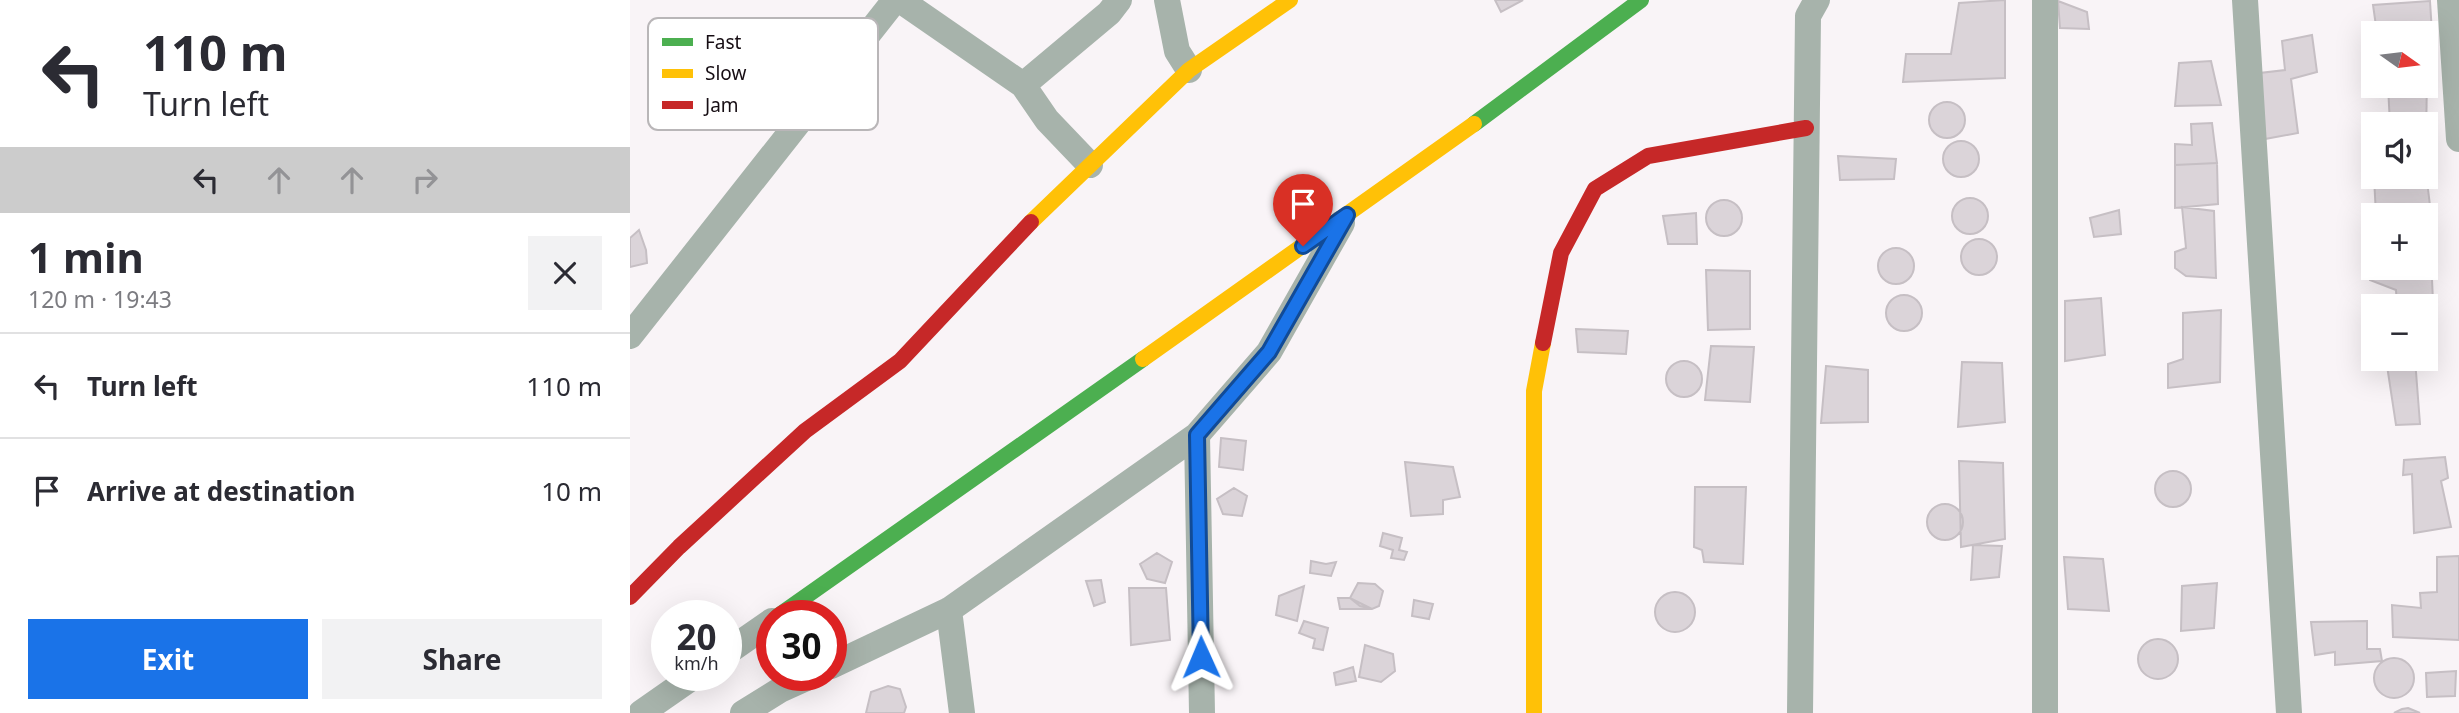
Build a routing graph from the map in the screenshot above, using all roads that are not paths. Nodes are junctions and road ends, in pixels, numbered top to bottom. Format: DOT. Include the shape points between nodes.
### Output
graph roads {
  1 [pos="898,0"];
  2 [pos="1119,0"];
  3 [pos="1167,0"];
  4 [pos="1290,0"];
  5 [pos="1641,0"];
  6 [pos="1817,0"];
  7 [pos="2045,0"];
  8 [pos="2245,0"];
  9 [pos="2450,0"];
  10 [pos="878,25"];
  11 [pos="1189,70"];
  12 [pos="1023,85"];
  13 [pos="1805,128"];
  14 [pos="794,130"];
  15 [pos="2459,139"];
  16 [pos="1090,165"];
  17 [pos="1347,215"];
  18 [pos="630,336"];
  19 [pos="1197,435"];
  20 [pos="630,597"];
  21 [pos="801,600"];
  22 [pos="949,610"];
  23 [pos="847,658"];
  24 [pos="673,691"];
  25 [pos="782,702"];
  26 [pos="641,713"];
  27 [pos="743,713"];
  28 [pos="962,713"];
  29 [pos="1202,713"];
  30 [pos="1534,713"];
  31 [pos="1800,713"];
  32 [pos="2045,713"];
  33 [pos="2289,713"];
  1 -- 10 [label="street"];
  1 -- 12 [label="street"];
  2 -- 12 [label="street"];
  3 -- 11 [label="street" via="1177,51"];
  4 -- 11 [label="street"];
  5 -- 17 [label="street"];
  6 -- 13 [label="street" via="1808,16"];
  7 -- 32 [label="street"];
  8 -- 33 [label="street"];
  9 -- 15 [label="street"];
  11 -- 16 [label="street"];
  12 -- 16 [label="street"];
  13 -- 30 [label="street" via="1648,156 1595,189 1561,253 1534,391"];
  13 -- 31 [label="street"];
  14 -- 18 [label="street"];
  16 -- 20 [label="street" via="900,361 805,431"];
  17 -- 19 [label="street" via="1269,352"];
  17 -- 21 [label="street"];
  19 -- 22 [label="street"];
  19 -- 29 [label="street"];
  22 -- 23 [label="street"];
  22 -- 28 [label="street"];
  24 -- 26 [label="street"];
  25 -- 27 [label="street"];
}
